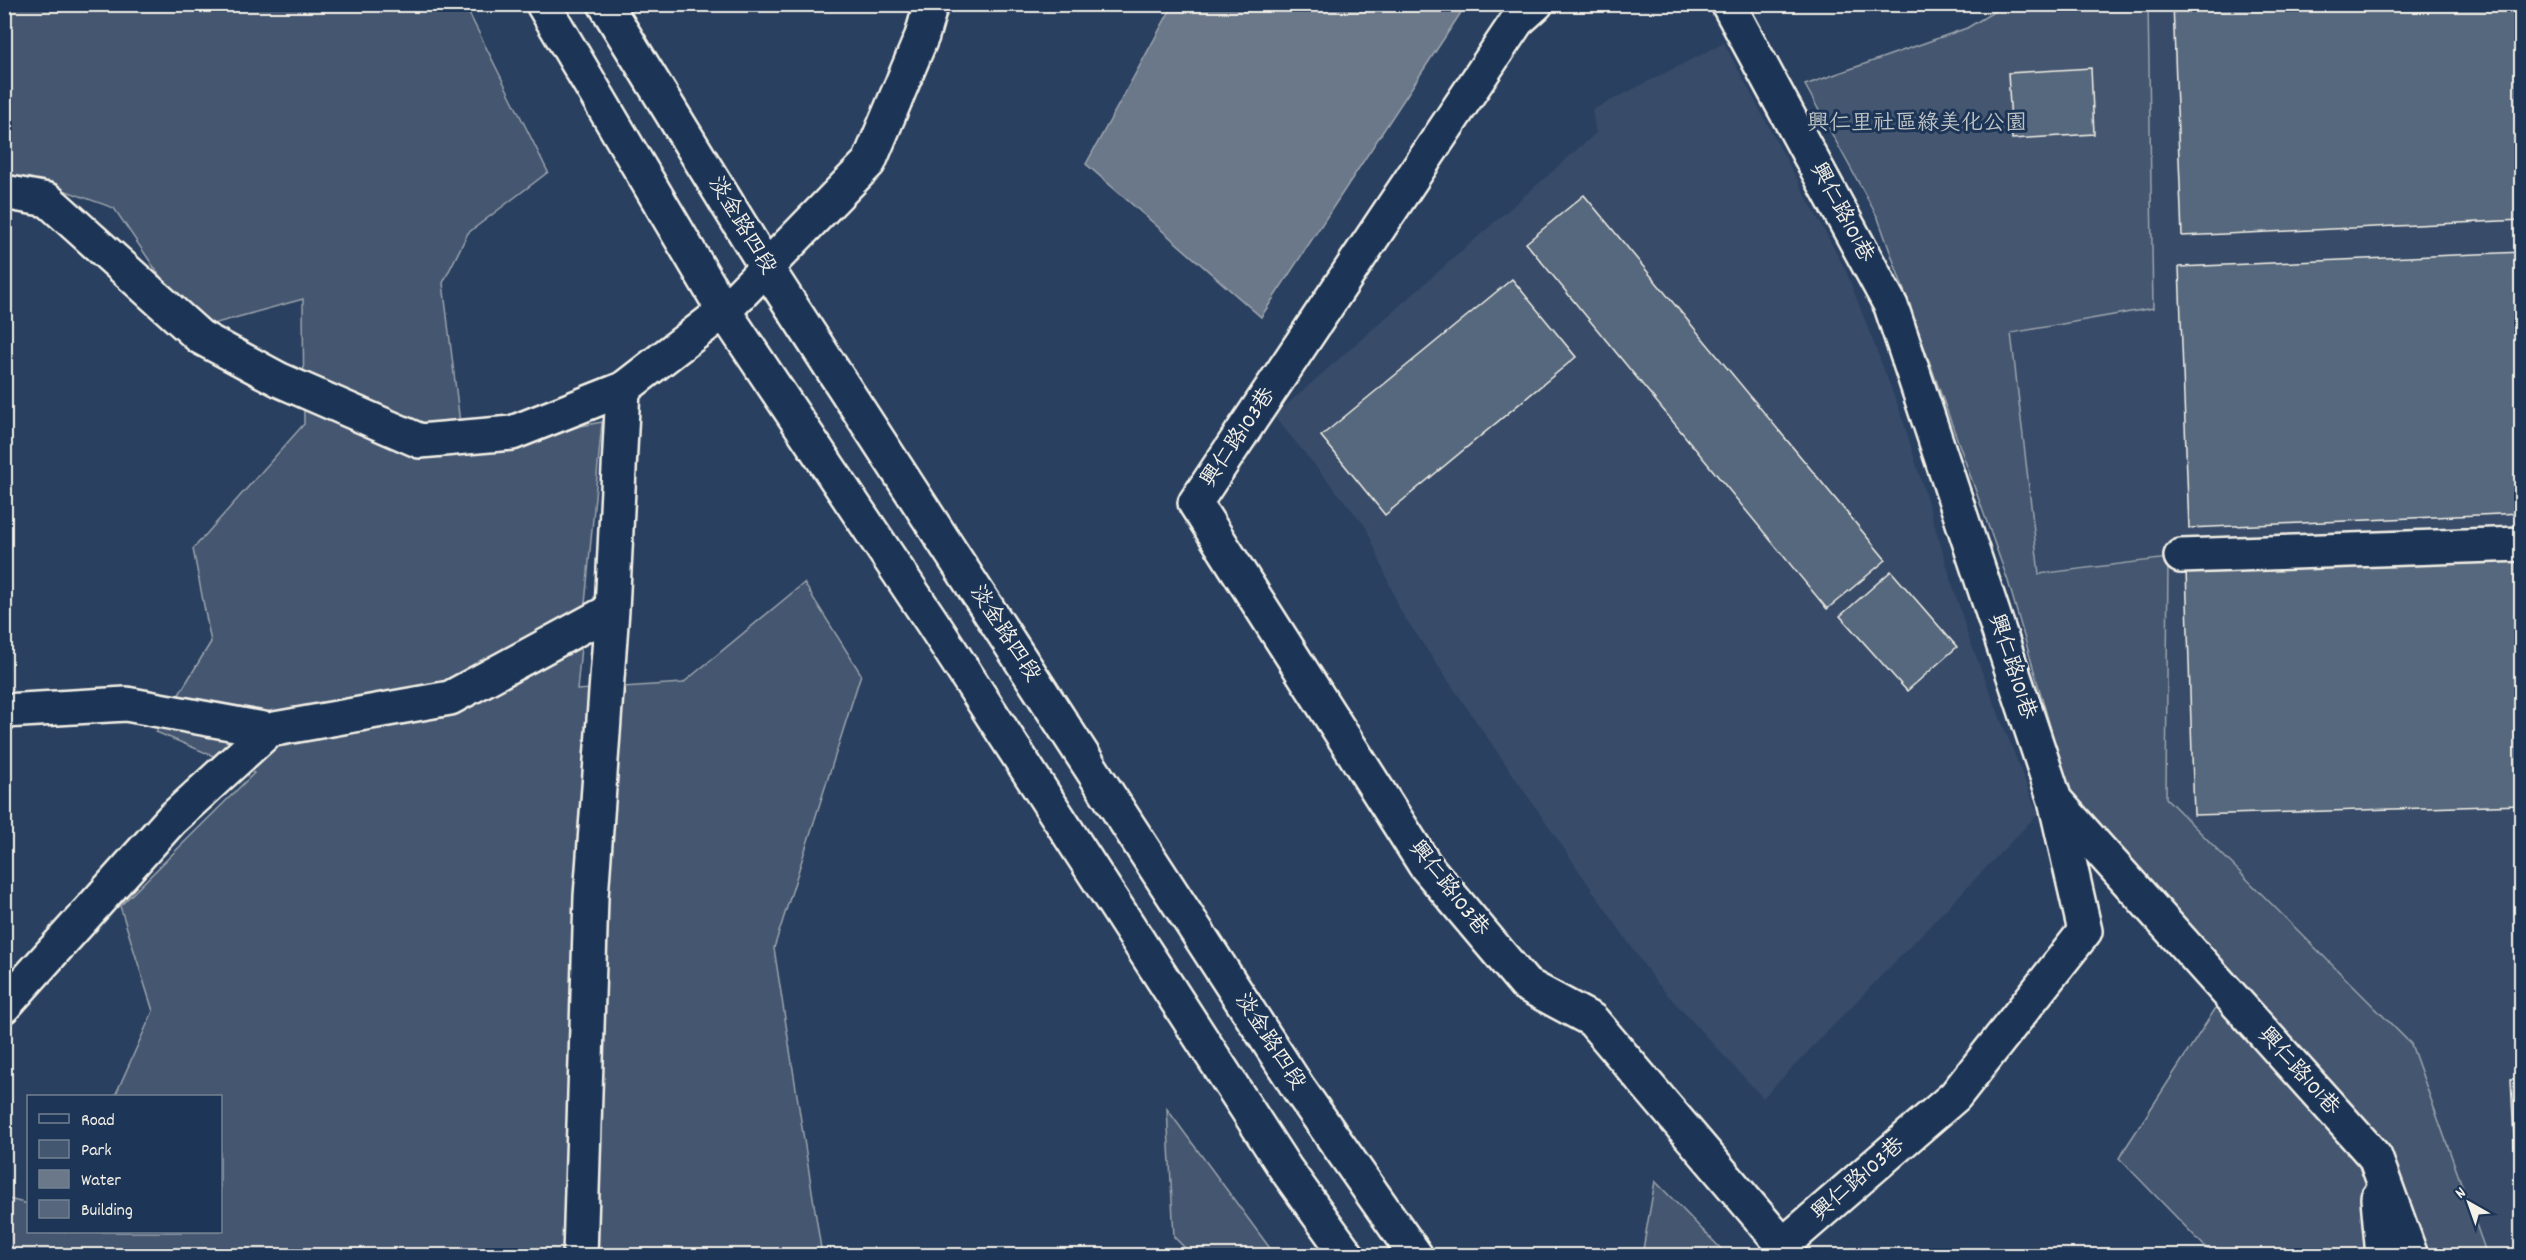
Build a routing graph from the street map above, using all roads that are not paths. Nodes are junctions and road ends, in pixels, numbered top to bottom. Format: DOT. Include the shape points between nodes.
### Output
graph roads {
  1 [pos="543,4"];
  2 [pos="605,4"];
  3 [pos="932,4"];
  4 [pos="1536,4"];
  5 [pos="1728,4"];
  6 [pos="4,192"];
  7 [pos="766,267"];
  8 [pos="724,311"];
  9 [pos="624,389"];
  10 [pos="2522,544"];
  11 [pos="2181,556"];
  12 [pos="612,610"];
  13 [pos="4,711"];
  14 [pos="269,730"];
  15 [pos="2055,800"];
  16 [pos="4,1006"];
  17 [pos="2374,1157"];
  18 [pos="580,1256"];
  19 [pos="1348,1256"];
  20 [pos="1416,1256"];
  21 [pos="2383,1256"];
  22 [pos="2411,1256"];
  1 -- 8 [label="street"];
  2 -- 7 [label="street, 淡金路四段"];
  3 -- 7 [label="street" via="869,162"];
  4 -- 15 [label="street, 興仁路103巷" via="1517,21 1195,503 1425,865 1525,984 1593,1020 1783,1245 1955,1096 2085,931"];
  5 -- 15 [label="street, 興仁路101巷" via="1891,306"];
  6 -- 9 [label="street" via="48,200 200,337 280,380 420,441 512,433"];
  7 -- 8 [label="street"];
  7 -- 20 [label="street, 淡金路四段" via="1299,1089"];
  8 -- 9 [label="street"];
  8 -- 19 [label="street" via="932,622 1286,1168"];
  9 -- 12 [label="street"];
  10 -- 11 [label="street"];
  12 -- 14 [label="street" via="450,698"];
  12 -- 18 [label="street" via="591,897"];
  13 -- 14 [label="street" via="126,704"];
  14 -- 16 [label="street" via="171,820"];
  15 -- 17 [label="street, 興仁路101巷"];
  17 -- 21 [label="street"];
  17 -- 22 [label="street, 興仁路101巷"];
}
